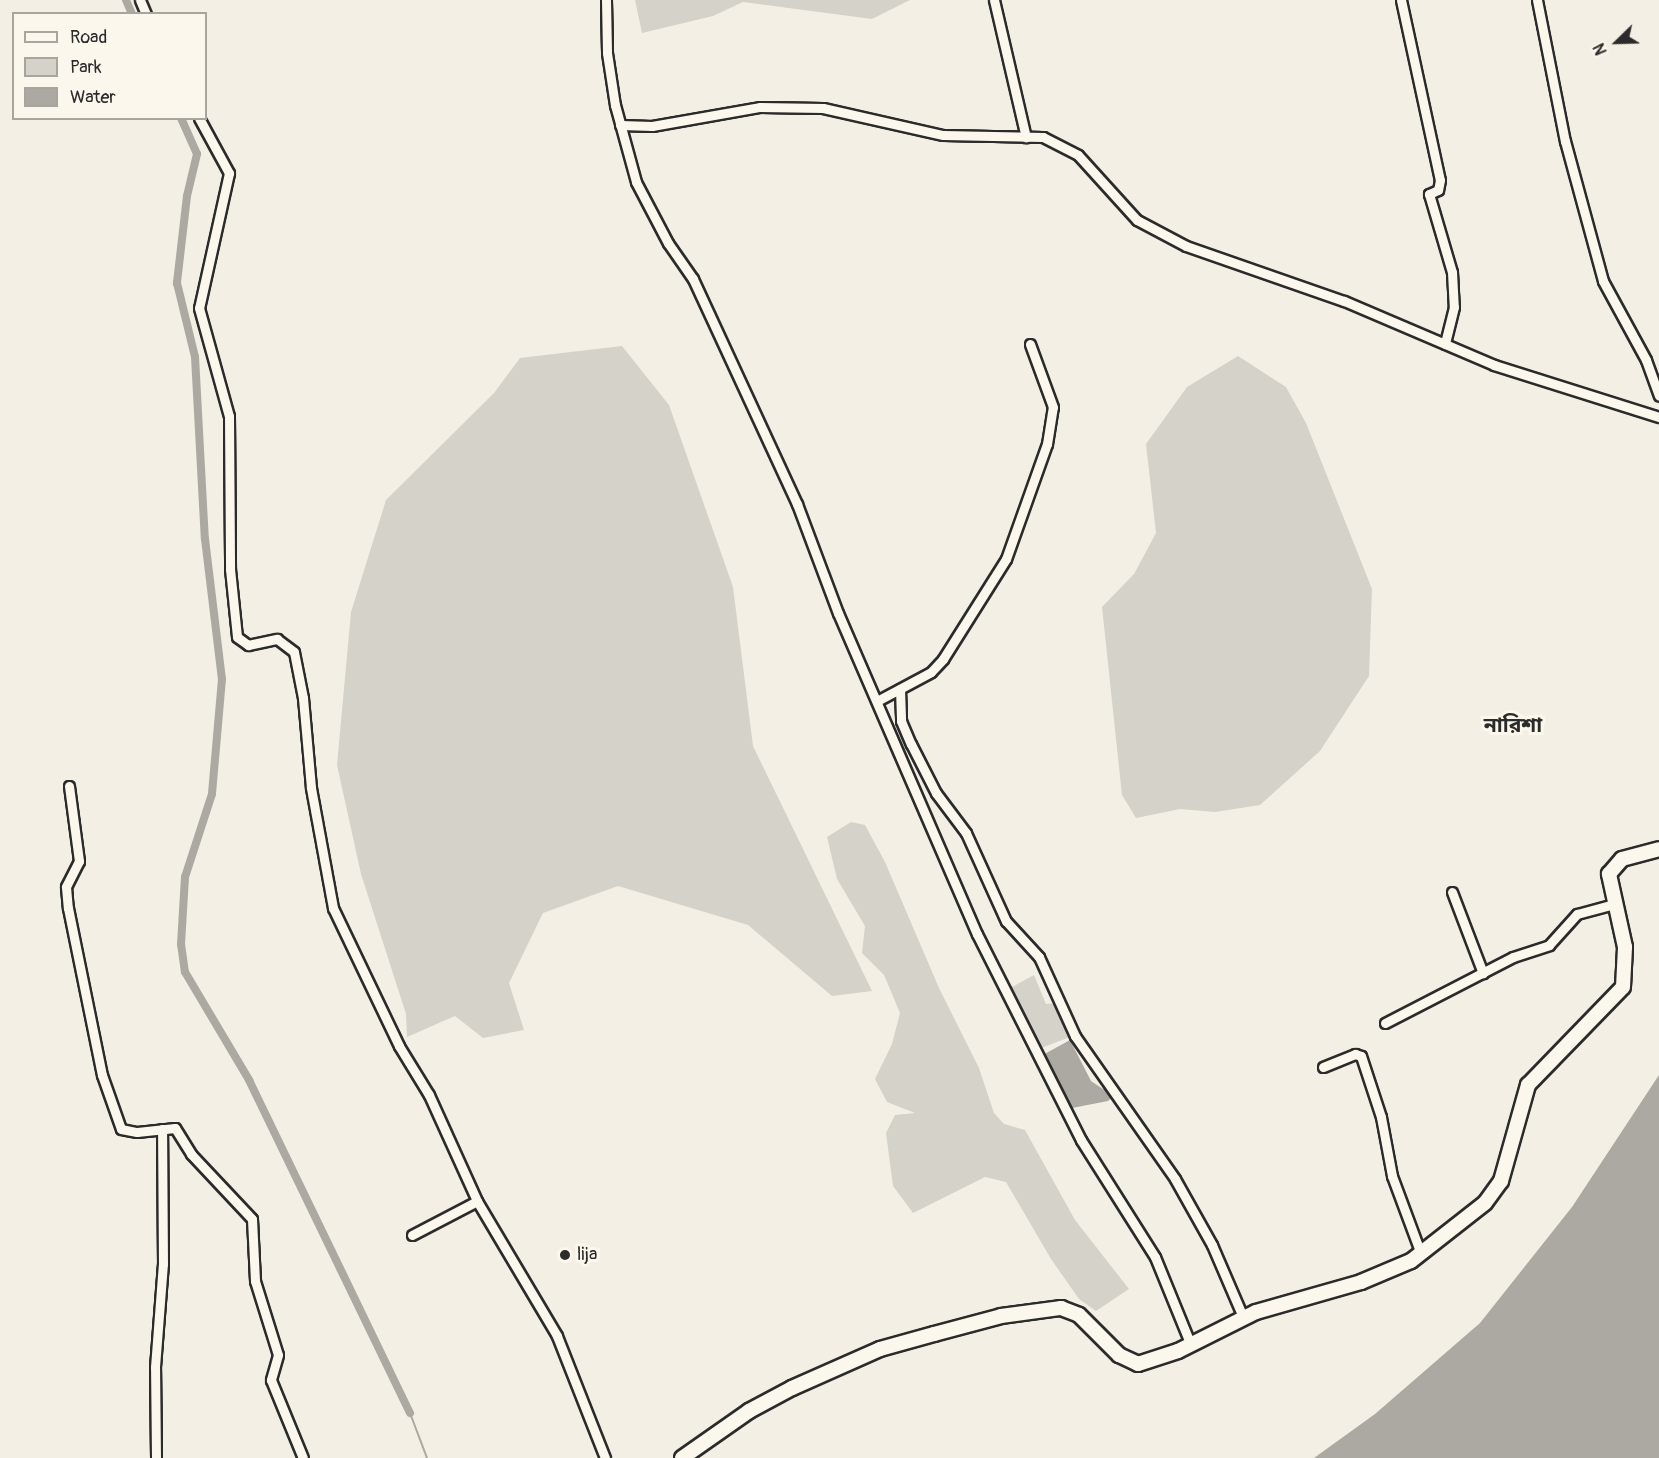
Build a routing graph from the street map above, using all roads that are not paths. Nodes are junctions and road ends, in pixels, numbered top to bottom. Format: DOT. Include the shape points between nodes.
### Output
graph roads {
  1 [pos="606,0"];
  2 [pos="994,0"];
  3 [pos="1401,0"];
  4 [pos="1537,0"];
  5 [pos="200,120"];
  6 [pos="620,125"];
  7 [pos="1026,137"];
  8 [pos="1030,344"];
  9 [pos="1445,344"];
  10 [pos="1659,396"];
  11 [pos="1659,417"];
  12 [pos="900,689"];
  13 [pos="877,701"];
  14 [pos="69,786"];
  15 [pos="1659,849"];
  16 [pos="1452,892"];
  17 [pos="1615,904"];
  18 [pos="1483,973"];
  19 [pos="1385,1023"];
  20 [pos="1323,1067"];
  21 [pos="162,1129"];
  22 [pos="477,1201"];
  23 [pos="412,1235"];
  24 [pos="1421,1254"];
  25 [pos="1243,1317"];
  26 [pos="1191,1345"];
  27 [pos="156,1458"];
  28 [pos="303,1458"];
  29 [pos="604,1458"];
  30 [pos="682,1458"];
  1 -- 6 [label="street" via="607,53"];
  2 -- 7 [label="street"];
  3 -- 9 [label="street" via="1440,180 1438,190 1429,194 1452,272 1454,307"];
  4 -- 10 [label="street" via="1565,141 1604,281 1646,360"];
  5 -- 22 [label="street" via="229,173 199,308 229,416 230,569 235,631 241,642 248,645 278,639 294,652 302,688 311,788 333,908 399,1046 437,1111"];
  6 -- 7 [label="street" via="652,126 760,107 823,108 943,135"];
  6 -- 13 [label="street" via="636,182 668,243 693,279 796,504"];
  7 -- 9 [label="street" via="1043,137 1078,155 1137,220 1150,229 1186,246 1344,301"];
  8 -- 12 [label="street" via="1053,407 1047,444 1006,559 943,659 931,672"];
  9 -- 11 [label="street" via="1494,365"];
  12 -- 13 [label="street"];
  12 -- 25 [label="street" via="901,721 936,793 966,833 1006,921 1039,957 1075,1036 1174,1179 1212,1245"];
  13 -- 26 [label="street" via="977,934 1081,1140 1155,1257"];
  14 -- 21 [label="street" via="79,861 66,887 68,908 82,984 99,1044 102,1075 121,1129"];
  15 -- 17 [label="main road" via="1614,865 1609,874"];
  16 -- 18 [label="street"];
  17 -- 18 [label="street" via="1577,914 1549,945 1512,957"];
  17 -- 24 [label="main road" via="1625,947 1623,987 1528,1085 1501,1181 1485,1203"];
  18 -- 19 [label="street"];
  20 -- 24 [label="street" via="1355,1054 1361,1056 1381,1117 1392,1176"];
  21 -- 27 [label="street" via="163,1264 155,1367"];
  21 -- 28 [label="street" via="175,1128 191,1154 252,1219 255,1281 278,1355 271,1380"];
  22 -- 23 [label="street"];
  22 -- 29 [label="street" via="557,1336"];
  24 -- 25 [label="main road" via="1361,1282"];
  25 -- 26 [label="main road"];
  26 -- 30 [label="main road" via="1138,1364 1119,1355 1070,1310 1001,1316 860,1358 749,1411"];
}
